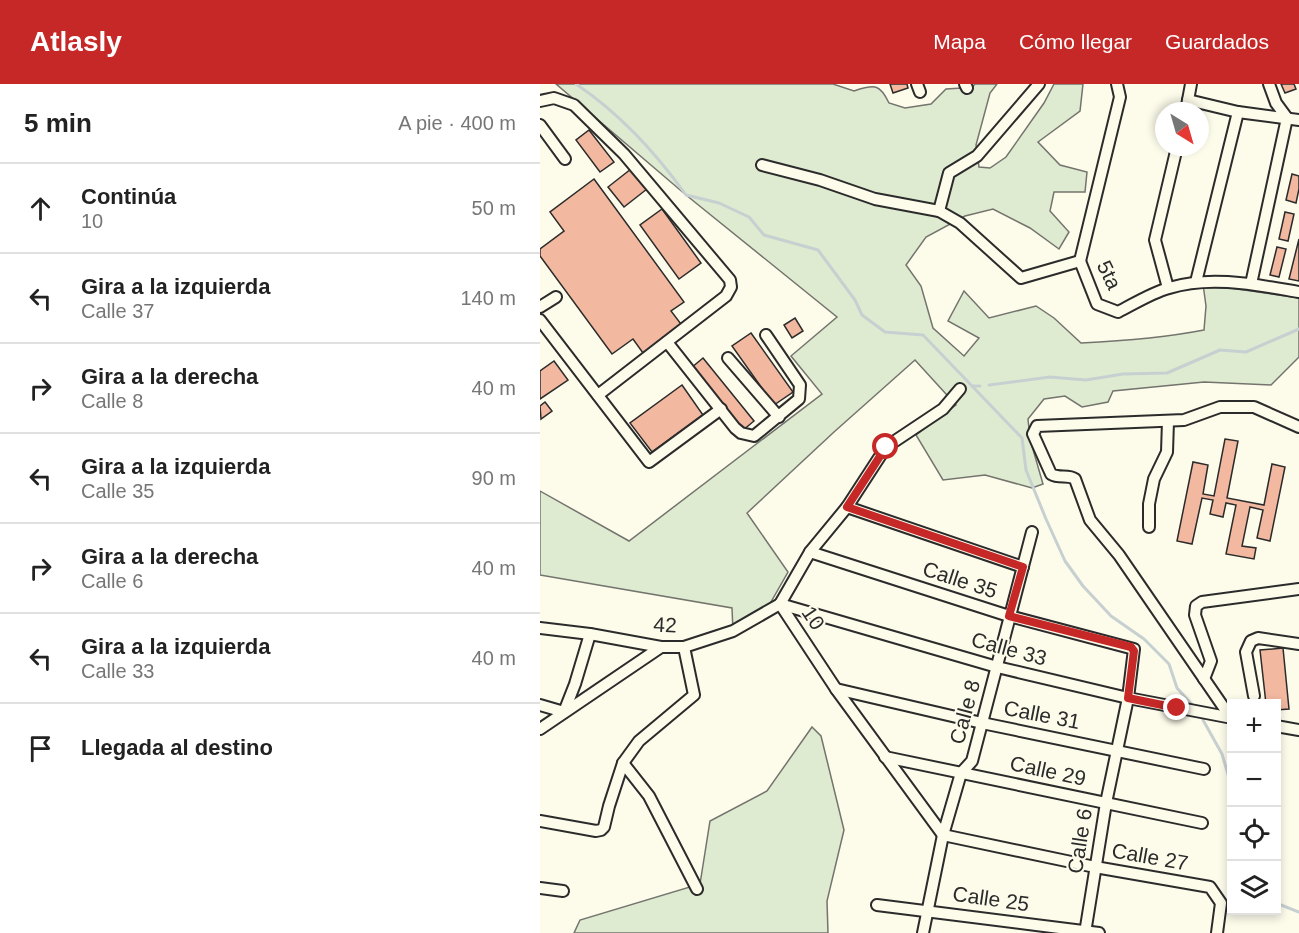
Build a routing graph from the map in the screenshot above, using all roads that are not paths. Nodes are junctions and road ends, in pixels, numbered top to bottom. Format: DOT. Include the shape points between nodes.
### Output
graph roads {
  1 [pos="1039,84"];
  2 [pos="1117,84"];
  3 [pos="1191,84"];
  4 [pos="1269,84"];
  5 [pos="1188,100"];
  6 [pos="540,101"];
  7 [pos="1238,112"];
  8 [pos="1287,118"];
  9 [pos="1299,120"];
  10 [pos="541,129"];
  11 [pos="1175,156"];
  12 [pos="564,159"];
  13 [pos="762,165"];
  14 [pos="939,211"];
  15 [pos="1080,261"];
  16 [pos="1196,282"];
  17 [pos="1251,284"];
  18 [pos="1168,288"];
  19 [pos="1299,292"];
  20 [pos="556,297"];
  21 [pos="540,307"];
  22 [pos="540,321"];
  23 [pos="766,335"];
  24 [pos="667,342"];
  25 [pos="728,358"];
  26 [pos="960,389"];
  27 [pos="598,395"];
  28 [pos="720,409"];
  29 [pos="779,417"];
  30 [pos="1168,421"];
  31 [pos="1299,427"];
  32 [pos="847,507"];
  33 [pos="1149,527"];
  34 [pos="1032,532"];
  35 [pos="810,552"];
  36 [pos="1023,567"];
  37 [pos="1299,589"];
  38 [pos="780,604"];
  39 [pos="1009,616"];
  40 [pos="540,628"];
  41 [pos="590,634"];
  42 [pos="1299,644"];
  43 [pos="662,647"];
  44 [pos="684,647"];
  45 [pos="1134,649"];
  46 [pos="997,667"];
  47 [pos="1204,679"];
  48 [pos="836,689"];
  49 [pos="1254,696"];
  50 [pos="1128,698"];
  51 [pos="540,705"];
  52 [pos="564,712"];
  53 [pos="1227,712"];
  54 [pos="1227,717"];
  55 [pos="982,723"];
  56 [pos="1281,727"];
  57 [pos="540,729"];
  58 [pos="1299,730"];
  59 [pos="1116,749"];
  60 [pos="885,757"];
  61 [pos="623,763"];
  62 [pos="1204,769"];
  63 [pos="961,773"];
  64 [pos="1106,803"];
  65 [pos="540,821"];
  66 [pos="1202,823"];
  67 [pos="943,835"];
  68 [pos="1095,867"];
  69 [pos="540,888"];
  70 [pos="697,889"];
  71 [pos="563,891"];
  72 [pos="877,905"];
  73 [pos="927,910"];
  74 [pos="1085,932"];
  75 [pos="922,933"];
  76 [pos="1099,933"];
  77 [pos="1217,933"];
  1 -- 14 [label="street" via="977,156 949,173"];
  2 -- 15 [label="street" via="1120,97"];
  3 -- 5 [label="street"];
  4 -- 8 [label="street"];
  5 -- 7 [label="street"];
  6 -- 24 [label="street" via="554,98 574,105 624,154 730,280 726,296"];
  7 -- 8 [label="street"];
  7 -- 16 [label="street"];
  8 -- 9 [label="street"];
  8 -- 17 [label="street"];
  10 -- 12 [label="street"];
  11 -- 18 [label="street" via="1155,240"];
  13 -- 14 [label="street" via="875,199"];
  14 -- 15 [label="street, 5ta" via="960,223 1022,278"];
  15 -- 18 [label="street, 5ta" via="1097,304 1118,312"];
  16 -- 17 [label="street, 5ta"];
  16 -- 18 [label="street, 5ta"];
  17 -- 19 [label="street, 5ta"];
  20 -- 21 [label="street"];
  22 -- 27 [label="street"];
  23 -- 29 [label="street" via="800,385 799,399"];
  24 -- 27 [label="street"];
  24 -- 28 [label="street"];
  25 -- 29 [label="street"];
  26 -- 32 [label="street, 10" via="943,409 886,447"];
  27 -- 28 [label="street" via="649,462"];
  28 -- 29 [label="street" via="748,436 754,436"];
  30 -- 31 [label="street" via="1184,420 1220,407 1254,407"];
  30 -- 33 [label="street" via="1167,453 1154,479"];
  30 -- 47 [label="street" via="1037,426 1033,434 1051,474 1075,479 1090,520 1119,555"];
  32 -- 35 [label="street, 10"];
  32 -- 36 [label="street"];
  34 -- 36 [label="street, Calle 8"];
  35 -- 38 [label="street, 10"];
  35 -- 39 [label="street, Calle 35"];
  36 -- 39 [label="street, Calle 8"];
  37 -- 47 [label="street" via="1196,606 1195,615 1211,661"];
  38 -- 44 [label="street, 42" via="733,631"];
  38 -- 46 [label="street, Calle 33"];
  38 -- 48 [label="street, 10"];
  39 -- 45 [label="street, Calle 35"];
  39 -- 46 [label="street, Calle 8"];
  40 -- 41 [label="street, 42"];
  41 -- 43 [label="street, 42"];
  41 -- 52 [label="street"];
  42 -- 49 [label="street" via="1258,638 1251,641 1246,652"];
  43 -- 44 [label="street, 42"];
  43 -- 52 [label="street"];
  44 -- 61 [label="street" via="694,695 639,741"];
  45 -- 50 [label="street, Calle 6"];
  46 -- 50 [label="street, Calle 33"];
  46 -- 55 [label="street, Calle 8"];
  47 -- 53 [label="street"];
  48 -- 55 [label="street, Calle 31"];
  48 -- 60 [label="street, 10"];
  50 -- 54 [label="street, Calle 33"];
  50 -- 59 [label="street, Calle 6"];
  51 -- 52 [label="street"];
  52 -- 57 [label="street"];
  55 -- 59 [label="street, Calle 31"];
  55 -- 63 [label="street, Calle 8" via="972,761"];
  56 -- 58 [label="street"];
  59 -- 62 [label="street, Calle 31"];
  59 -- 64 [label="street, Calle 6"];
  60 -- 63 [label="street, Calle 29"];
  60 -- 67 [label="street, 10"];
  61 -- 65 [label="street" via="601,830"];
  61 -- 70 [label="street" via="649,796"];
  63 -- 64 [label="street, Calle 29"];
  63 -- 67 [label="street, Calle 8"];
  64 -- 66 [label="street, Calle 29"];
  64 -- 68 [label="street, Calle 6"];
  67 -- 68 [label="street, Calle 27"];
  67 -- 73 [label="street, Calle 8"];
  68 -- 74 [label="street, Calle 6"];
  68 -- 77 [label="street, Calle 27" via="1210,887 1221,903"];
  69 -- 71 [label="street"];
  72 -- 73 [label="street, Calle 25"];
  73 -- 74 [label="street, Calle 25"];
  73 -- 75 [label="street, Calle 8"];
  74 -- 76 [label="street, Calle 25"];
}
